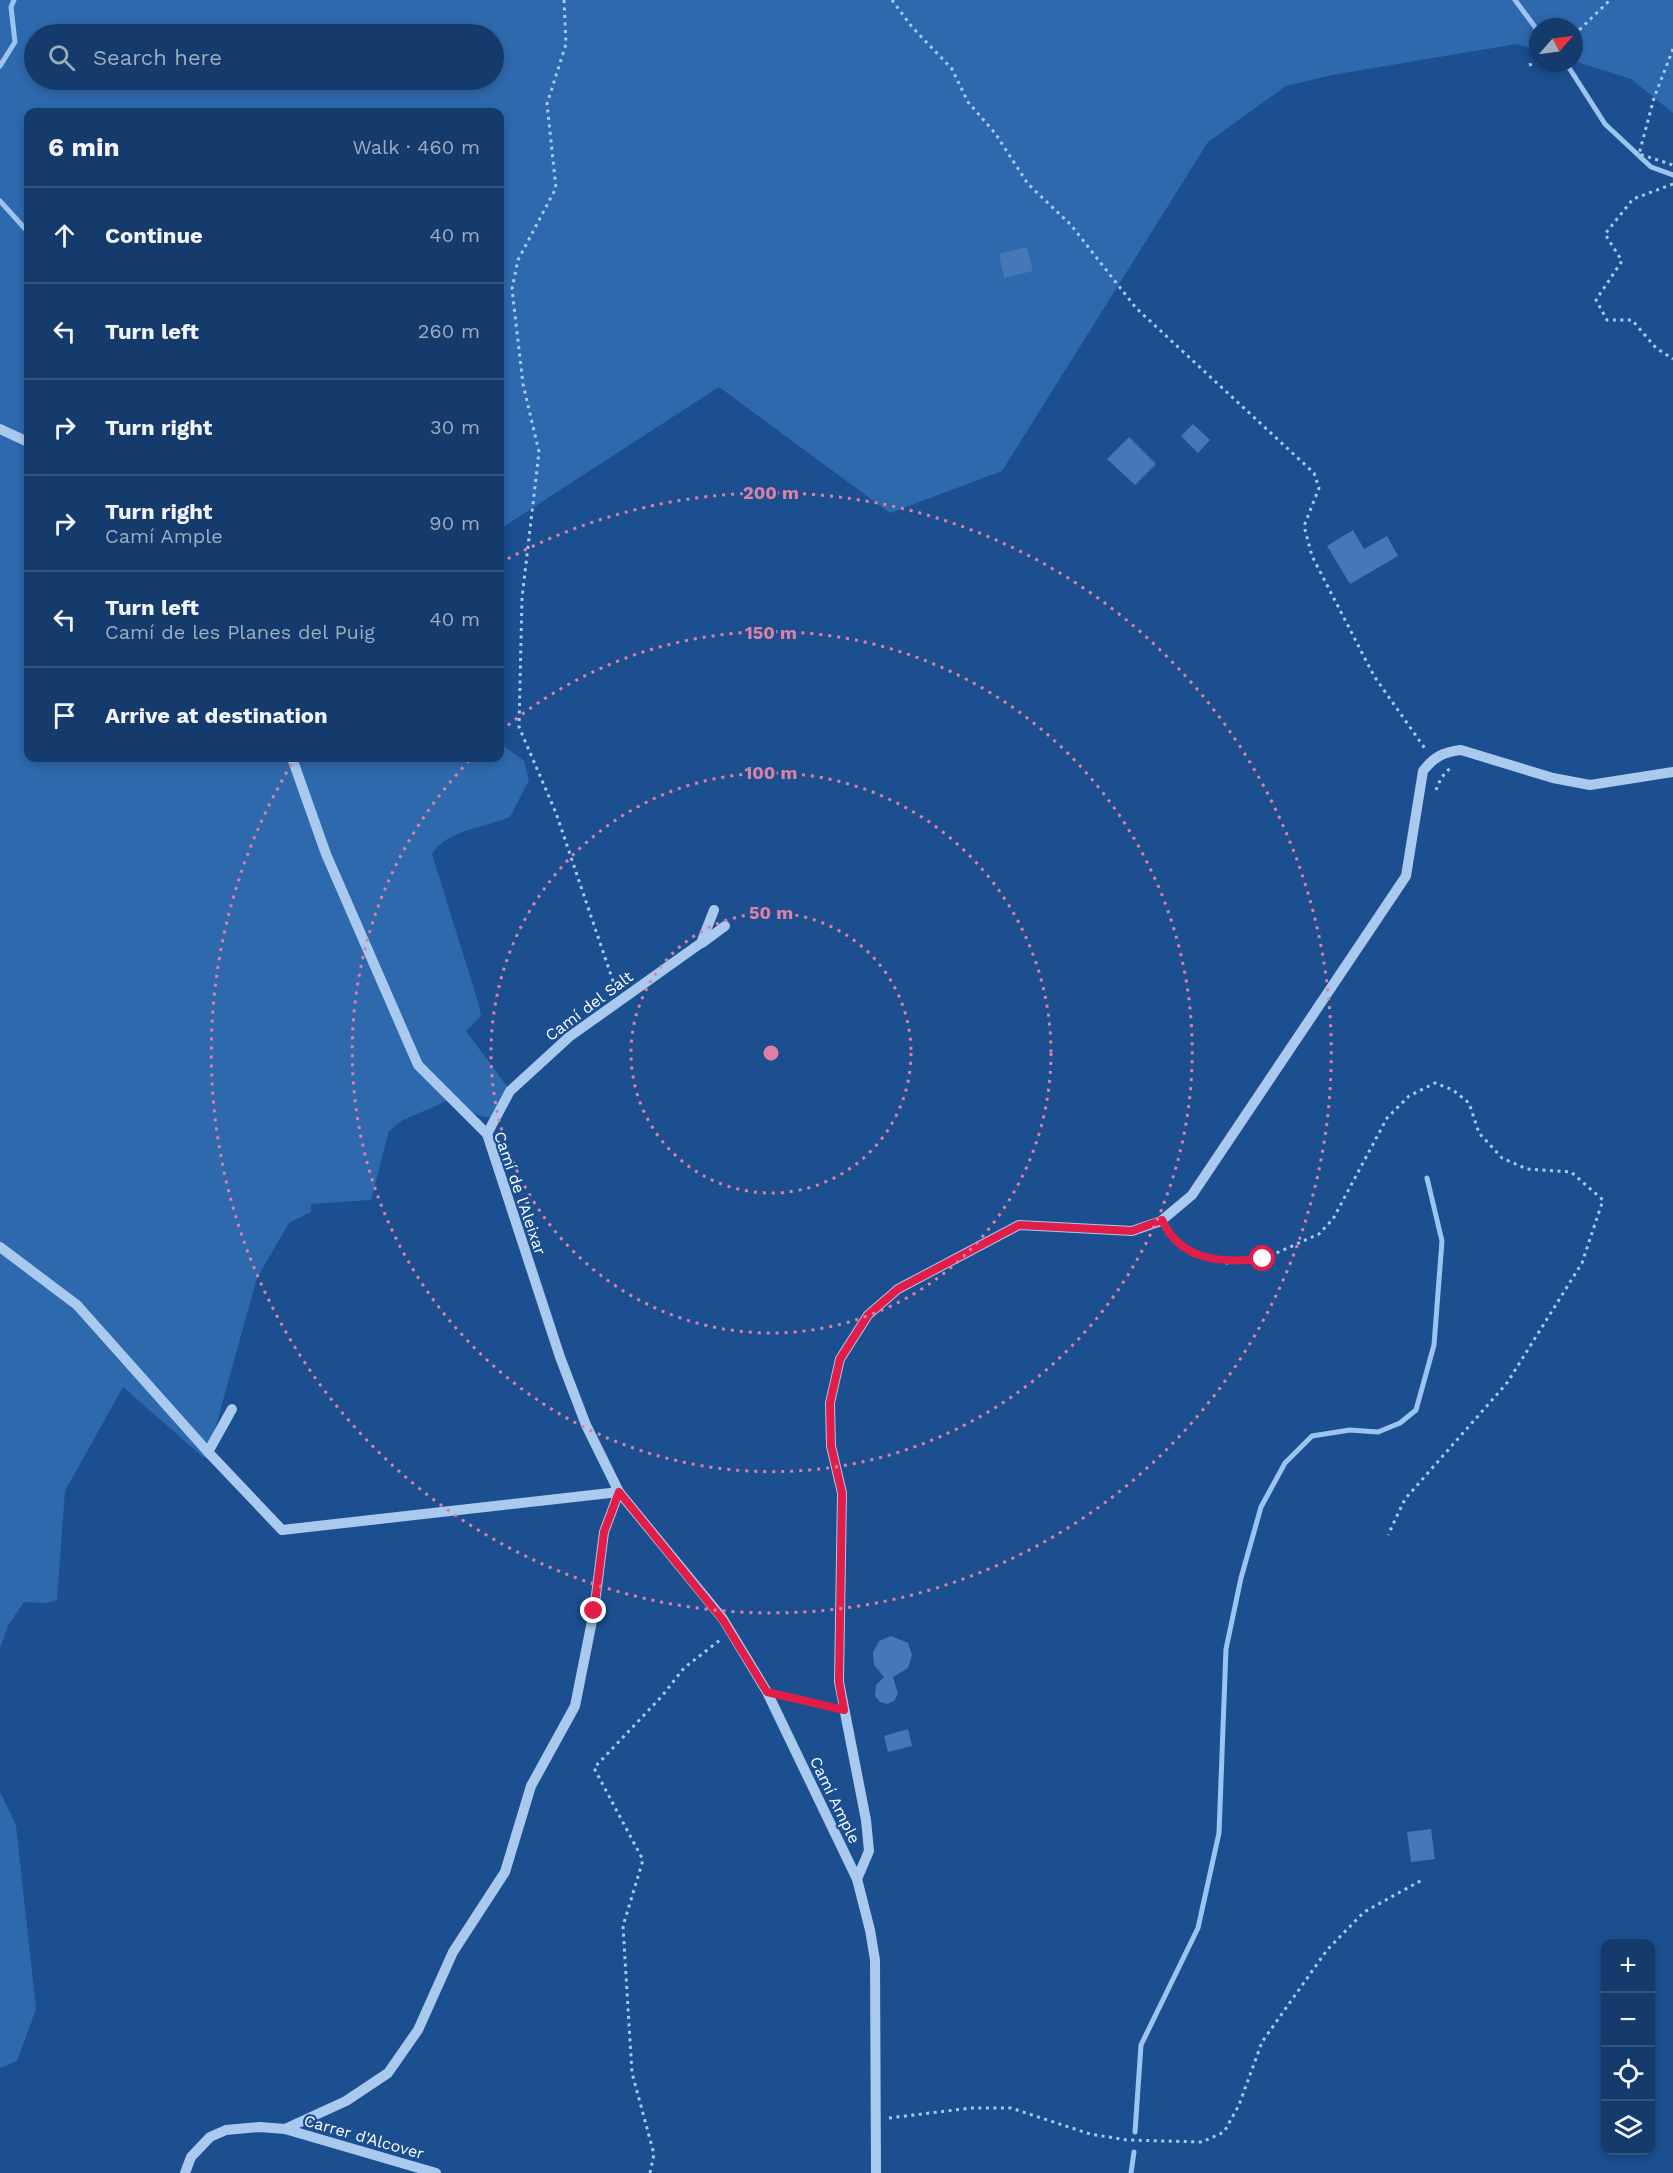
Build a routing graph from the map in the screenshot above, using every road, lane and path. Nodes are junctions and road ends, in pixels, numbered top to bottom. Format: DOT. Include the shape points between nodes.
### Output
graph roads {
  1 [pos="564,0"];
  2 [pos="892,0"];
  3 [pos="1610,0"];
  4 [pos="1583,26"];
  5 [pos="1673,49"];
  6 [pos="1673,165"];
  7 [pos="1673,184"];
  8 [pos="1673,359"];
  9 [pos="0,429"];
  10 [pos="24,440"];
  11 [pos="1432,759"];
  12 [pos="293,762"];
  13 [pos="1457,765"];
  14 [pos="1673,772"];
  15 [pos="1432,796"];
  16 [pos="714,910"];
  17 [pos="725,926"];
  18 [pos="701,943"];
  19 [pos="612,1006"];
  20 [pos="487,1134"];
  21 [pos="1162,1220"];
  22 [pos="0,1247"];
  23 [pos="232,1408"];
  24 [pos="208,1452"];
  25 [pos="619,1492"];
  26 [pos="1388,1534"];
  27 [pos="720,1639"];
  28 [pos="767,1692"];
  29 [pos="844,1710"];
  30 [pos="857,1879"];
  31 [pos="1422,1880"];
  32 [pos="876,2119"];
  33 [pos="285,2129"];
  34 [pos="185,2173"];
  35 [pos="436,2173"];
  36 [pos="650,2173"];
  37 [pos="876,2173"];
  1 -- 19 [label="path" via="566,44 547,104 556,188 518,260 512,289 523,384 538,452 522,598 519,727 556,813 616,989"];
  2 -- 11 [label="path" via="952,69 968,102 995,133 1028,184 1071,225 1136,308 1314,473 1319,488 1304,526 1312,556 1374,676"];
  3 -- 4 [label="path"];
  5 -- 6 [label="path" via="1639,154"];
  7 -- 8 [label="path" via="1632,199 1605,234 1622,261 1596,300 1608,320 1632,320 1656,348"];
  9 -- 10 [label="street"];
  11 -- 14 [label="street" via="1461,750 1590,785"];
  11 -- 21 [label="street" via="1423,771 1406,876 1191,1195"];
  12 -- 20 [label="street, Camí de l'Aleixar" via="326,854 418,1065"];
  13 -- 15 [label="path" via="1441,778"];
  16 -- 18 [label="street"];
  17 -- 18 [label="street, Camí del Salt"];
  18 -- 19 [label="street, Camí del Salt"];
  19 -- 20 [label="street, Camí del Salt" via="569,1037 510,1091"];
  20 -- 25 [label="street, Camí de l'Aleixar" via="560,1357 586,1425"];
  21 -- 26 [label="path" via="1167,1232 1197,1255 1227,1263 1263,1259 1319,1234 1333,1219 1388,1119 1409,1096 1435,1083 1453,1090 1469,1103 1479,1132 1502,1158 1527,1168 1571,1172 1603,1200 1582,1263 1507,1383 1405,1499"];
  21 -- 29 [label="street" via="1132,1231 1019,1225 898,1289 868,1315 840,1359 830,1403 831,1446 842,1493 839,1682"];
  22 -- 24 [label="street" via="77,1305"];
  23 -- 24 [label="street"];
  24 -- 25 [label="street" via="282,1530"];
  25 -- 28 [label="street, Camí Ample" via="723,1620"];
  25 -- 33 [label="street" via="604,1532 594,1611 575,1706 531,1786 505,1872 453,1952 418,2030 388,2073 346,2101"];
  27 -- 36 [label="path" via="684,1668 594,1768 643,1860 623,1926 632,2073 654,2154"];
  28 -- 29 [label="path"];
  28 -- 30 [label="street, Camí Ample"];
  29 -- 30 [label="street" via="869,1851"];
  30 -- 32 [label="street, Camí Ample" via="875,1960"];
  31 -- 32 [label="path" via="1364,1912 1327,1950 1262,2042 1239,2105 1224,2132 1202,2142 1127,2140 1090,2134 1011,2108 970,2108"];
  32 -- 37 [label="street, Camí Ample"];
  33 -- 34 [label="street" via="226,2130 210,2137 191,2157"];
  33 -- 35 [label="street, Carrer d'Alcover"];
}
